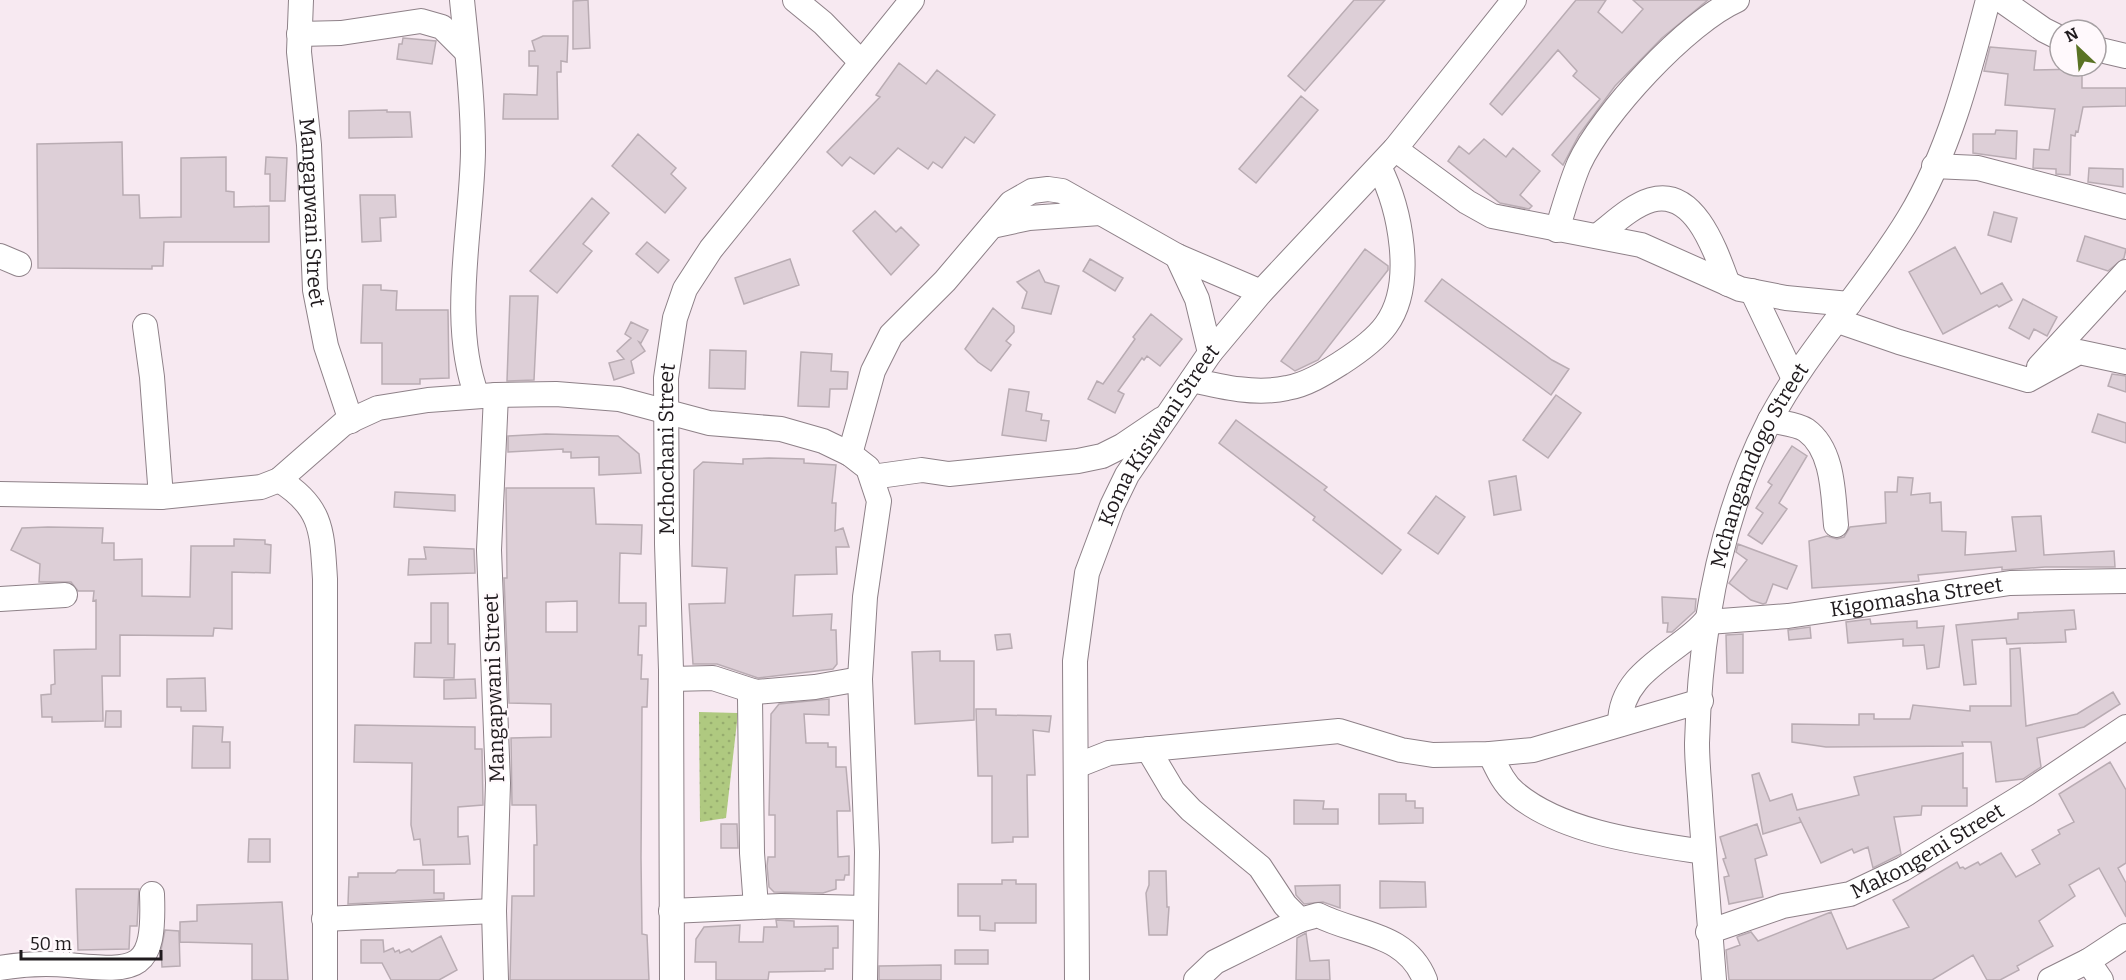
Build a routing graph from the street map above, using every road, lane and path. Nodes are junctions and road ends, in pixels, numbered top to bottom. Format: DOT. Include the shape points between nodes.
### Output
graph roads {
  1 [pos="301,0"];
  2 [pos="462,0"];
  3 [pos="795,0"];
  4 [pos="912,0"];
  5 [pos="1515,0"];
  6 [pos="1737,0"];
  7 [pos="1988,0"];
  8 [pos="2001,0"];
  9 [pos="2048,32"];
  10 [pos="299,34"];
  11 [pos="467,52"];
  12 [pos="2108,52"];
  13 [pos="2126,56"];
  14 [pos="861,62"];
  15 [pos="1395,150"];
  16 [pos="1934,166"];
  17 [pos="1379,167"];
  18 [pos="2126,207"];
  19 [pos="1557,230"];
  20 [pos="1597,236"];
  21 [pos="1177,256"];
  22 [pos="2126,272"];
  23 [pos="1728,284"];
  24 [pos="1752,291"];
  25 [pos="1261,292"];
  26 [pos="1844,313"];
  27 [pos="146,326"];
  28 [pos="1210,353"];
  29 [pos="2126,363"];
  30 [pos="1794,379"];
  31 [pos="1192,380"];
  32 [pos="2028,380"];
  33 [pos="486,396"];
  34 [pos="667,412"];
  35 [pos="1169,414"];
  36 [pos="1770,420"];
  37 [pos="351,421"];
  38 [pos="850,454"];
  39 [pos="872,477"];
  40 [pos="279,480"];
  41 [pos="0,494"];
  42 [pos="161,497"];
  43 [pos="1836,525"];
  44 [pos="2126,581"];
  45 [pos="65,595"];
  46 [pos="0,599"];
  47 [pos="1709,619"];
  48 [pos="671,679"];
  49 [pos="860,679"];
  50 [pos="756,692"];
  51 [pos="1701,701"];
  52 [pos="1620,724"];
  53 [pos="2126,727"];
  54 [pos="1148,750"];
  55 [pos="1490,754"];
  56 [pos="1076,766"];
  57 [pos="1704,852"];
  58 [pos="152,894"];
  59 [pos="756,907"];
  60 [pos="866,908"];
  61 [pos="494,911"];
  62 [pos="671,911"];
  63 [pos="324,919"];
  64 [pos="1300,920"];
  65 [pos="1708,932"];
  66 [pos="2126,936"];
  67 [pos="0,968"];
  68 [pos="2094,970"];
  69 [pos="1220,971"];
  70 [pos="325,980"];
  71 [pos="495,980"];
  72 [pos="672,980"];
  73 [pos="865,980"];
  74 [pos="1077,980"];
  75 [pos="1196,980"];
  76 [pos="1425,980"];
  77 [pos="1714,980"];
  78 [pos="2050,980"];
  1 -- 10 [label="street, Mangapwani Street"];
  2 -- 11 [label="street, Mangapwani Street"];
  3 -- 14 [label="street" via="824,23"];
  4 -- 14 [label="street, Mchochani Street"];
  5 -- 15 [label="street, Koma Kisiwani Street"];
  6 -- 19 [label="street" via="1695,26 1597,133 1579,164"];
  7 -- 16 [label="street, Mchangamdogo Street" via="1955,115"];
  8 -- 9 [label="street"];
  10 -- 11 [label="street" via="341,33 421,21 442,27"];
  10 -- 37 [label="street, Mangapwani Street" via="309,145 315,290 326,346"];
  11 -- 33 [label="street, Mangapwani Street" via="473,151 464,285 465,341"];
  12 -- 13 [label="street"];
  14 -- 34 [label="street, Mchochani Street" via="718,240 686,289 670,340"];
  15 -- 17 [label="street, Koma Kisiwani Street"];
  15 -- 19 [label="street" via="1492,216"];
  16 -- 18 [label="street" via="1978,168"];
  16 -- 26 [label="street, Mchangamdogo Street" via="1910,216"];
  17 -- 25 [label="street, Koma Kisiwani Street"];
  17 -- 31 [label="street" via="1390,190 1401,232 1398,302 1386,326 1350,358 1324,374 1288,388 1225,388"];
  19 -- 20 [label="street"];
  20 -- 23 [label="street" via="1650,248"];
  20 -- 23 [label="street" via="1634,208 1651,200 1671,198 1688,207 1702,227"];
  21 -- 25 [label="street"];
  21 -- 28 [label="street" via="1197,299"];
  21 -- 38 [label="street" via="1062,191 1041,189 1022,196 1011,203 882,348"];
  22 -- 32 [label="street"];
  23 -- 24 [label="street"];
  24 -- 26 [label="street"];
  24 -- 30 [label="street"];
  25 -- 28 [label="street, Koma Kisiwani Street"];
  26 -- 30 [label="street, Mchangamdogo Street"];
  26 -- 32 [label="street" via="1899,342"];
  27 -- 42 [label="street"];
  28 -- 31 [label="street, Koma Kisiwani Street"];
  29 -- 32 [label="street" via="2079,352"];
  30 -- 36 [label="street, Mchangamdogo Street"];
  31 -- 35 [label="street, Koma Kisiwani Street"];
  33 -- 34 [label="street" via="556,394 619,399"];
  33 -- 37 [label="street" via="387,406"];
  33 -- 61 [label="street, Mangapwani Street" via="498,783"];
  34 -- 38 [label="street" via="709,423 781,429 823,441"];
  34 -- 48 [label="street, Mchochani Street"];
  35 -- 39 [label="street" via="1102,456 949,474 922,470"];
  35 -- 56 [label="street, Koma Kisiwani Street" via="1127,475 1088,573 1075,661"];
  36 -- 43 [label="street" via="1804,429 1814,437 1830,470"];
  36 -- 47 [label="street, Mchangamdogo Street" via="1749,463 1725,530"];
  37 -- 40 [label="street"];
  38 -- 39 [label="street" via="861,460"];
  39 -- 49 [label="street" via="879,501 865,597"];
  40 -- 42 [label="street" via="238,491"];
  40 -- 63 [label="street" via="300,495 312,510 319,520 322,538"];
  41 -- 42 [label="street"];
  44 -- 47 [label="street, Kigomasha Street" via="2010,583 1788,616"];
  45 -- 46 [label="street"];
  47 -- 51 [label="street, Mchangamdogo Street"];
  47 -- 52 [label="street" via="1658,658 1638,679 1620,710"];
  48 -- 50 [label="street" via="713,678"];
  48 -- 62 [label="street, Mchochani Street"];
  49 -- 50 [label="street"];
  49 -- 60 [label="street"];
  50 -- 59 [label="street" via="750,699"];
  51 -- 52 [label="street"];
  51 -- 57 [label="street, Mchangamdogo Street" via="1697,744"];
  52 -- 55 [label="street" via="1533,750"];
  53 -- 65 [label="street, Makongeni Street" via="1903,869 1850,894 1783,906"];
  54 -- 55 [label="street" via="1339,730 1401,750 1433,755"];
  54 -- 56 [label="street" via="1108,753"];
  54 -- 64 [label="street" via="1173,791 1260,867"];
  55 -- 57 [label="street" via="1501,777 1515,793 1566,822 1648,843"];
  56 -- 74 [label="street, Koma Kisiwani Street"];
  57 -- 65 [label="street, Mchangamdogo Street"];
  58 -- 67 [label="street" via="153,927 148,947 139,961 126,968 46,964"];
  59 -- 60 [label="street"];
  59 -- 62 [label="street"];
  60 -- 73 [label="street"];
  61 -- 63 [label="street"];
  61 -- 71 [label="street, Mangapwani Street"];
  62 -- 72 [label="street, Mchochani Street"];
  63 -- 70 [label="street"];
  64 -- 69 [label="street"];
  64 -- 76 [label="street" via="1318,915 1383,937 1410,954"];
  65 -- 77 [label="street, Mchangamdogo Street"];
  66 -- 68 [label="street"];
  68 -- 78 [label="street"];
  69 -- 75 [label="street"];
}
